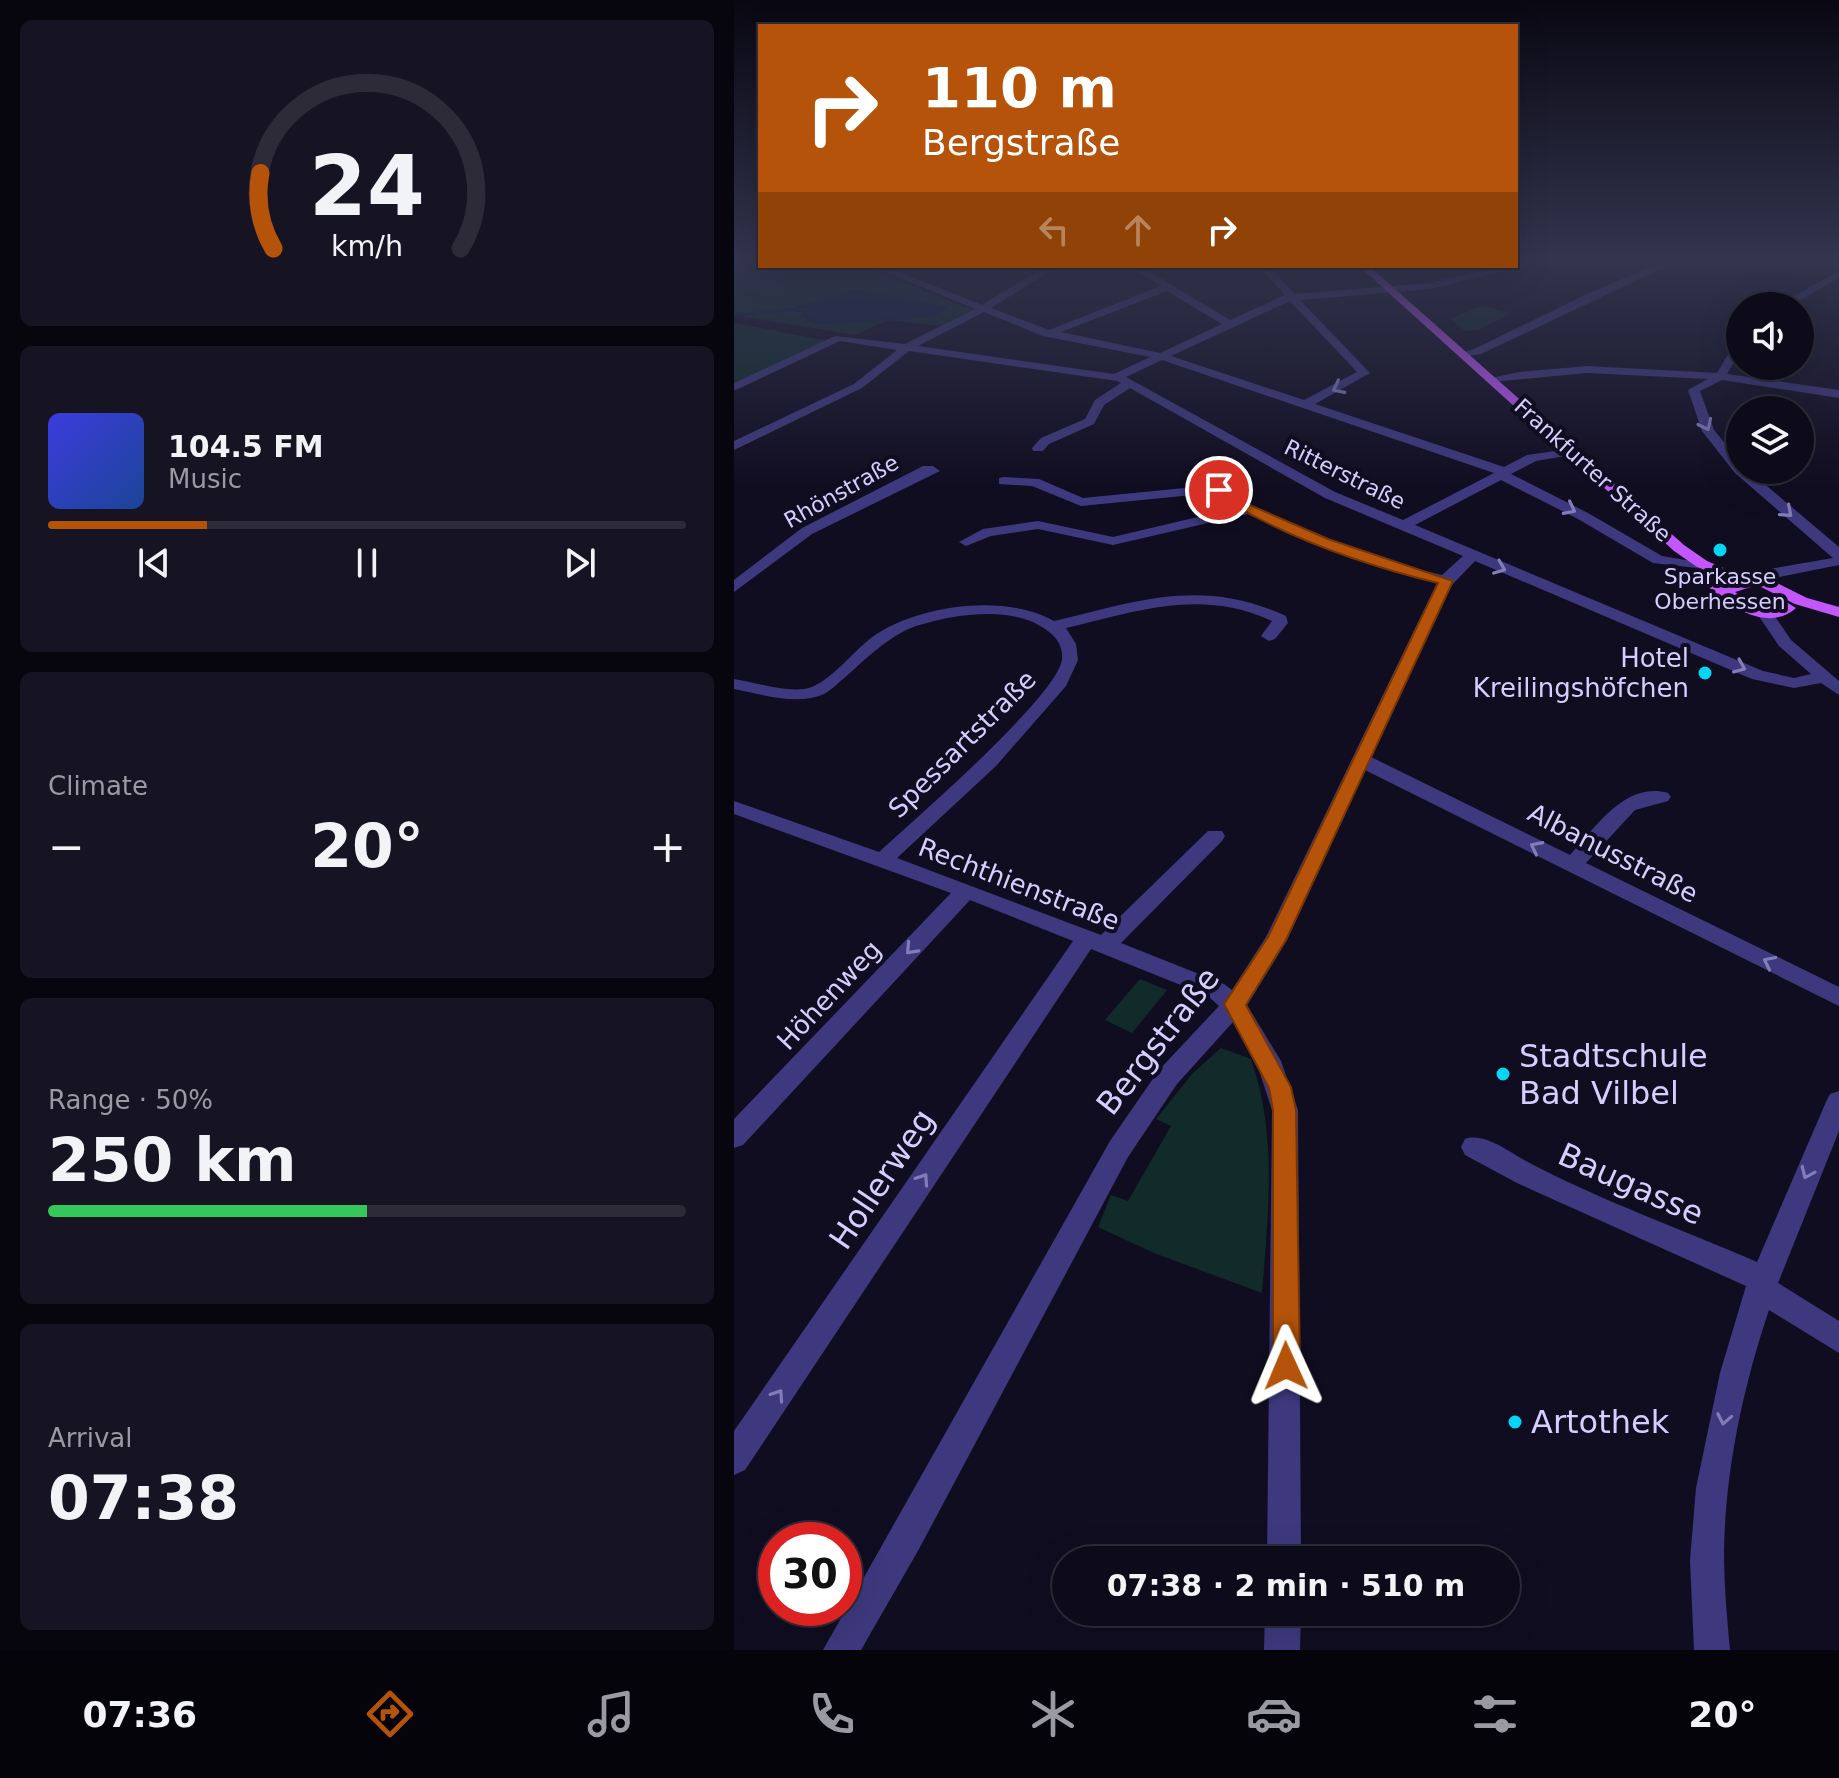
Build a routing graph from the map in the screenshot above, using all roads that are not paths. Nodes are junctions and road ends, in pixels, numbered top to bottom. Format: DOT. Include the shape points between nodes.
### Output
graph roads {
  1 [pos="934,333"];
  2 [pos="1212,333"];
  3 [pos="1326,333"];
  4 [pos="1439,333"];
  5 [pos="1515,333"];
  6 [pos="1047,334"];
  7 [pos="906,348"];
  8 [pos="1463,354"];
  9 [pos="1161,356"];
  10 [pos="1726,367"];
  11 [pos="1684,373"];
  12 [pos="1116,377"];
  13 [pos="1720,377"];
  14 [pos="1492,379"];
  15 [pos="1132,383"];
  16 [pos="734,387"];
  17 [pos="1694,390"];
  18 [pos="1839,394"];
  19 [pos="1304,405"];
  20 [pos="734,446"];
  21 [pos="1038,448"];
  22 [pos="1572,451"];
  23 [pos="1726,453"];
  24 [pos="933,471"];
  25 [pos="1503,473"];
  26 [pos="1004,481"];
  27 [pos="1756,484"];
  28 [pos="1248,509"];
  29 [pos="1403,526"];
  30 [pos="966,542"];
  31 [pos="1679,548"];
  32 [pos="1472,556"];
  33 [pos="1839,558"];
  34 [pos="1692,565"];
  35 [pos="1809,567"];
  36 [pos="1446,581"];
  37 [pos="1742,585"];
  38 [pos="1777,586"];
  39 [pos="734,587"];
  40 [pos="1790,603"];
  41 [pos="1764,612"];
  42 [pos="1839,612"];
  43 [pos="1839,622"];
  44 [pos="1055,626"];
  45 [pos="1269,636"];
  46 [pos="1824,677"];
  47 [pos="734,684"];
  48 [pos="1839,690"];
  49 [pos="1361,760"];
  50 [pos="1661,797"];
  51 [pos="734,807"];
  52 [pos="1215,836"];
  53 [pos="880,862"];
  54 [pos="1572,865"];
  55 [pos="965,892"];
  56 [pos="1096,942"];
  57 [pos="1839,997"];
  58 [pos="1235,1004"];
  59 [pos="1839,1102"];
  60 [pos="734,1137"];
  61 [pos="1474,1147"];
  62 [pos="1761,1283"];
  63 [pos="1839,1338"];
  64 [pos="734,1459"];
  65 [pos="1284,1546"];
  66 [pos="1283,1626"];
  67 [pos="841,1650"];
  68 [pos="1282,1650"];
  69 [pos="1712,1650"];
  1 -- 7 [label="street"];
  2 -- 9 [label="street"];
  3 -- 19 [label="street, one-way" via="1364,373"];
  4 -- 8 [label="main road, Frankfurter Straße"];
  5 -- 8 [label="street"];
  6 -- 9 [label="street"];
  7 -- 12 [label="street, Ritterstraße"];
  7 -- 16 [label="street, Ritterstraße" via="839,338"];
  7 -- 20 [label="street" via="851,390"];
  8 -- 14 [label="main road, Frankfurter Straße"];
  9 -- 12 [label="street"];
  9 -- 19 [label="street"];
  10 -- 13 [label="street"];
  11 -- 13 [label="street"];
  11 -- 14 [label="street" via="1597,369"];
  11 -- 17 [label="street" via="1691,377"];
  12 -- 15 [label="street, Ritterstraße"];
  13 -- 17 [label="street"];
  13 -- 18 [label="street"];
  14 -- 22 [label="main road, Frankfurter Straße"];
  15 -- 21 [label="street" via="1099,403 1090,421"];
  15 -- 29 [label="street, Ritterstraße" via="1317,489"];
  17 -- 23 [label="street, one-way" via="1708,431"];
  19 -- 25 [label="street"];
  22 -- 25 [label="street" via="1535,457"];
  22 -- 31 [label="main road, Frankfurter Straße"];
  24 -- 39 [label="street, Rhönstraße" via="807,531"];
  25 -- 29 [label="street"];
  25 -- 34 [label="street, one-way" via="1658,560"];
  26 -- 28 [label="street" via="1034,482 1084,502 1219,490"];
  27 -- 33 [label="street, one-way"];
  28 -- 30 [label="street" via="1113,541 1038,525 988,532"];
  28 -- 36 [label="street" via="1347,551"];
  29 -- 32 [label="street, Ritterstraße"];
  31 -- 34 [label="main road, Frankfurter Straße"];
  31 -- 37 [label="main road, Frankfurter Straße"];
  32 -- 36 [label="street, Bergstraße"];
  32 -- 46 [label="street, Ritterstraße, one-way" via="1758,675 1794,683"];
  33 -- 35 [label="street"];
  34 -- 37 [label="main road, Frankfurter Straße"];
  35 -- 37 [label="street"];
  35 -- 38 [label="street"];
  36 -- 49 [label="street, Bergstraße"];
  37 -- 38 [label="main road, Frankfurter Straße"];
  37 -- 41 [label="main road, Frankfurter Straße" via="1740,605"];
  38 -- 40 [label="main road, Frankfurter Straße"];
  40 -- 41 [label="main road"];
  40 -- 42 [label="main road"];
  40 -- 43 [label="main road"];
  41 -- 46 [label="street, Frankfurter Straße" via="1785,643"];
  44 -- 45 [label="street" via="1180,599 1218,598 1244,602 1280,619"];
  44 -- 47 [label="street" via="998,610 939,614 879,640 819,690 797,694"];
  44 -- 53 [label="street, Spessartstraße" via="1069,650 1069,665 1060,682 989,762"];
  46 -- 48 [label="street, Frankfurter Straße"];
  54 -- 49 [label="street, Albanusstraße, one-way"];
  49 -- 58 [label="street, Bergstraße" via="1276,940"];
  50 -- 54 [label="street" via="1628,805"];
  51 -- 53 [label="street, Rechthienstraße"];
  52 -- 56 [label="street, Hollerweg"];
  53 -- 55 [label="street, Rechthienstraße"];
  57 -- 54 [label="street, Albanusstraße, one-way"];
  55 -- 56 [label="street, Rechthienstraße"];
  55 -- 60 [label="street, Höhenweg, one-way"];
  56 -- 58 [label="street, Rechthienstraße" via="1216,990"];
  64 -- 56 [label="street, Hollerweg, one-way"];
  58 -- 65 [label="street" via="1280,1087 1285,1110"];
  58 -- 67 [label="street, Bergstraße" via="1168,1077 1119,1149"];
  59 -- 62 [label="street, one-way"];
  61 -- 62 [label="street, Baugasse"];
  62 -- 63 [label="street, Baugasse"];
  62 -- 69 [label="street, one-way" via="1730,1391 1713,1484 1707,1548"];
  66 -- 68 [label="street"];
}
